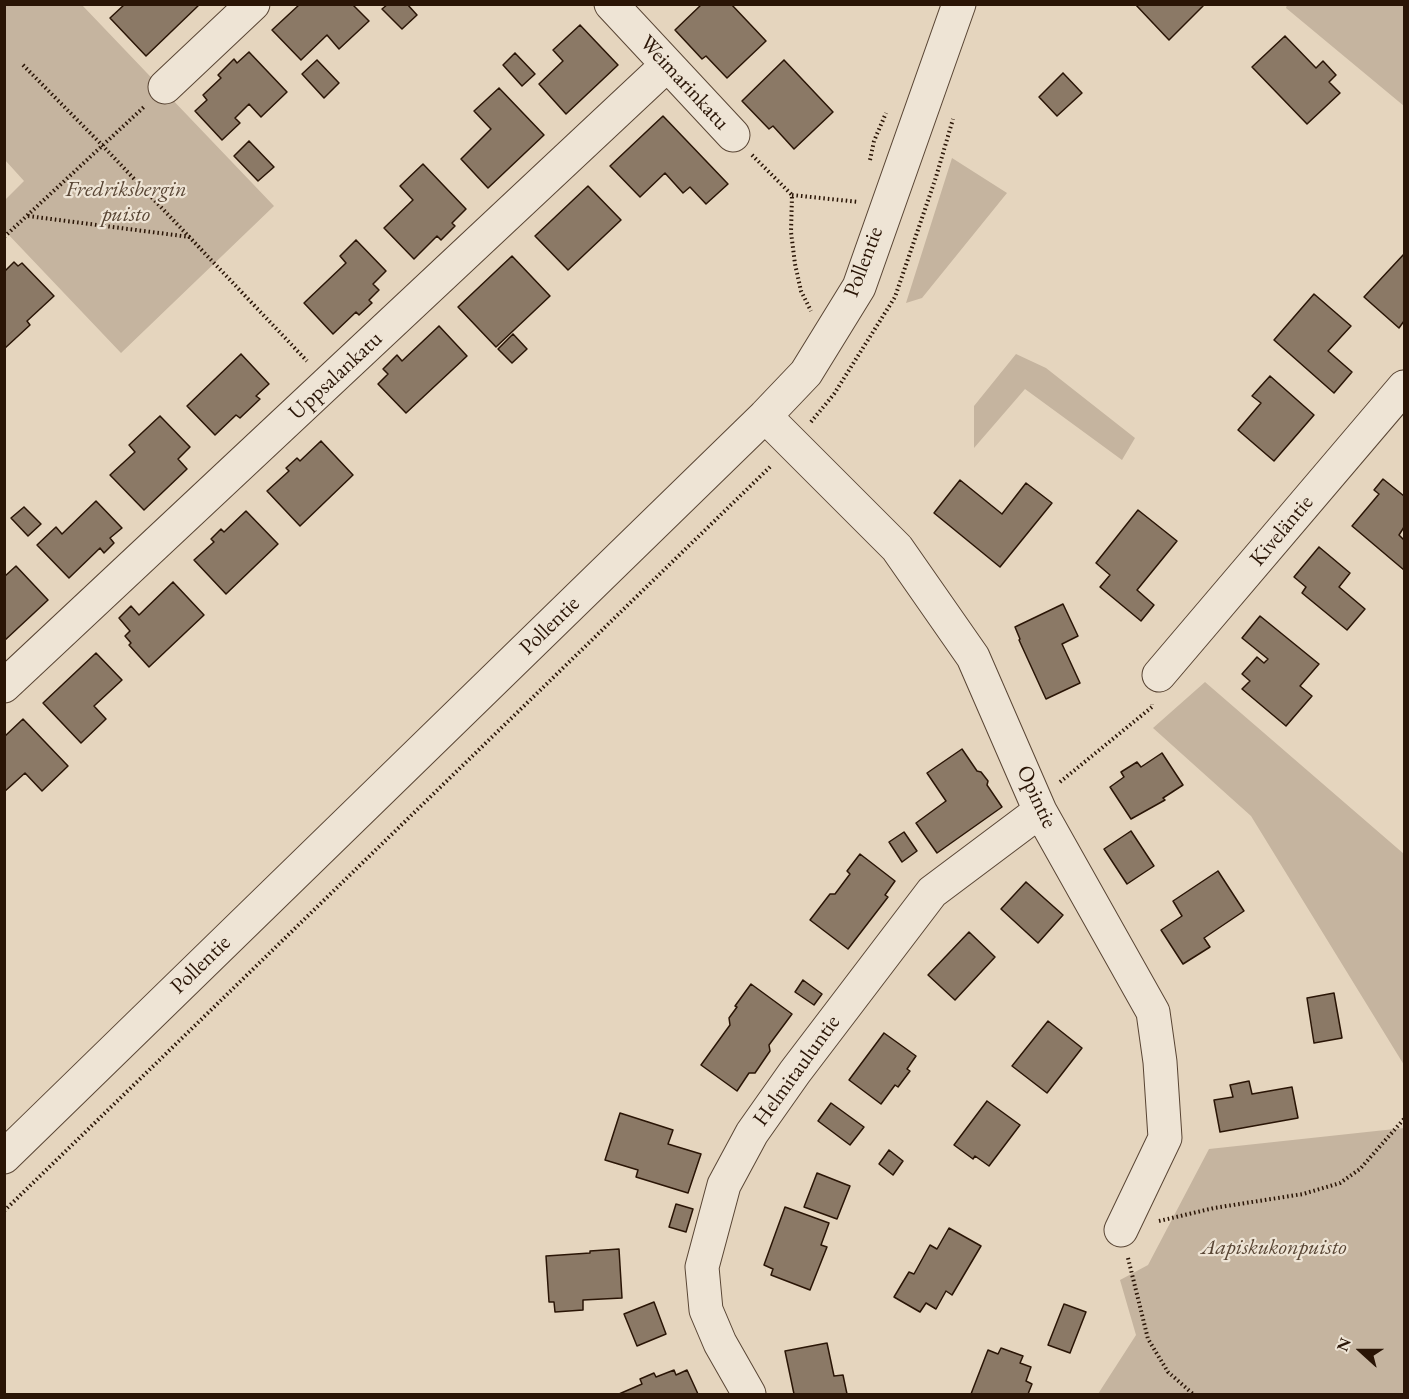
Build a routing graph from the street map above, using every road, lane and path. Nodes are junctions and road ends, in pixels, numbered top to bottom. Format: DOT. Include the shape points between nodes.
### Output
graph roads {
  1 [pos="253,4"];
  2 [pos="612,4"];
  3 [pos="959,4"];
  4 [pos="23,65"];
  5 [pos="667,65"];
  6 [pos="165,87"];
  7 [pos="733,135"];
  8 [pos="102,145"];
  9 [pos="792,195"];
  10 [pos="860,202"];
  11 [pos="27,216"];
  12 [pos="4,237"];
  13 [pos="190,237"];
  14 [pos="813,313"];
  15 [pos="328,383"];
  16 [pos="1404,387"];
  17 [pos="765,416"];
  18 [pos="1159,675"];
  19 [pos="4,686"];
  20 [pos="1038,806"];
  21 [pos="1404,1119"];
  22 [pos="4,1156"];
  23 [pos="1121,1230"];
  24 [pos="749,1395"];
  25 [pos="1192,1395"];
  1 -- 6 [label="street"];
  2 -- 5 [label="street, Weimarinkatu"];
  3 -- 17 [label="street, Pollentie" via="859,287 806,373"];
  4 -- 8 [label="path"];
  5 -- 7 [label="street, Weimarinkatu"];
  5 -- 15 [label="street, Uppsalankatu"];
  6 -- 8 [label="path"];
  7 -- 9 [label="path"];
  8 -- 11 [label="path"];
  8 -- 13 [label="path"];
  9 -- 10 [label="path"];
  9 -- 14 [label="path" via="795,264 801,291"];
  11 -- 12 [label="path"];
  11 -- 13 [label="path"];
  13 -- 15 [label="path"];
  15 -- 19 [label="street, Uppsalankatu"];
  16 -- 18 [label="street, Kiveläntie"];
  17 -- 20 [label="street, Opintie" via="897,548 973,657"];
  17 -- 22 [label="street, Pollentie"];
  18 -- 20 [label="path" via="1152,707"];
  20 -- 23 [label="street, Opintie" via="1153,1012 1164,1138"];
  20 -- 24 [label="street, Helmitauluntie" via="932,892 764,1115 724,1185 702,1267 706,1310"];
  21 -- 23 [label="path" via="1360,1169 1340,1183"];
  23 -- 25 [label="path" via="1148,1339 1168,1372"];
}
